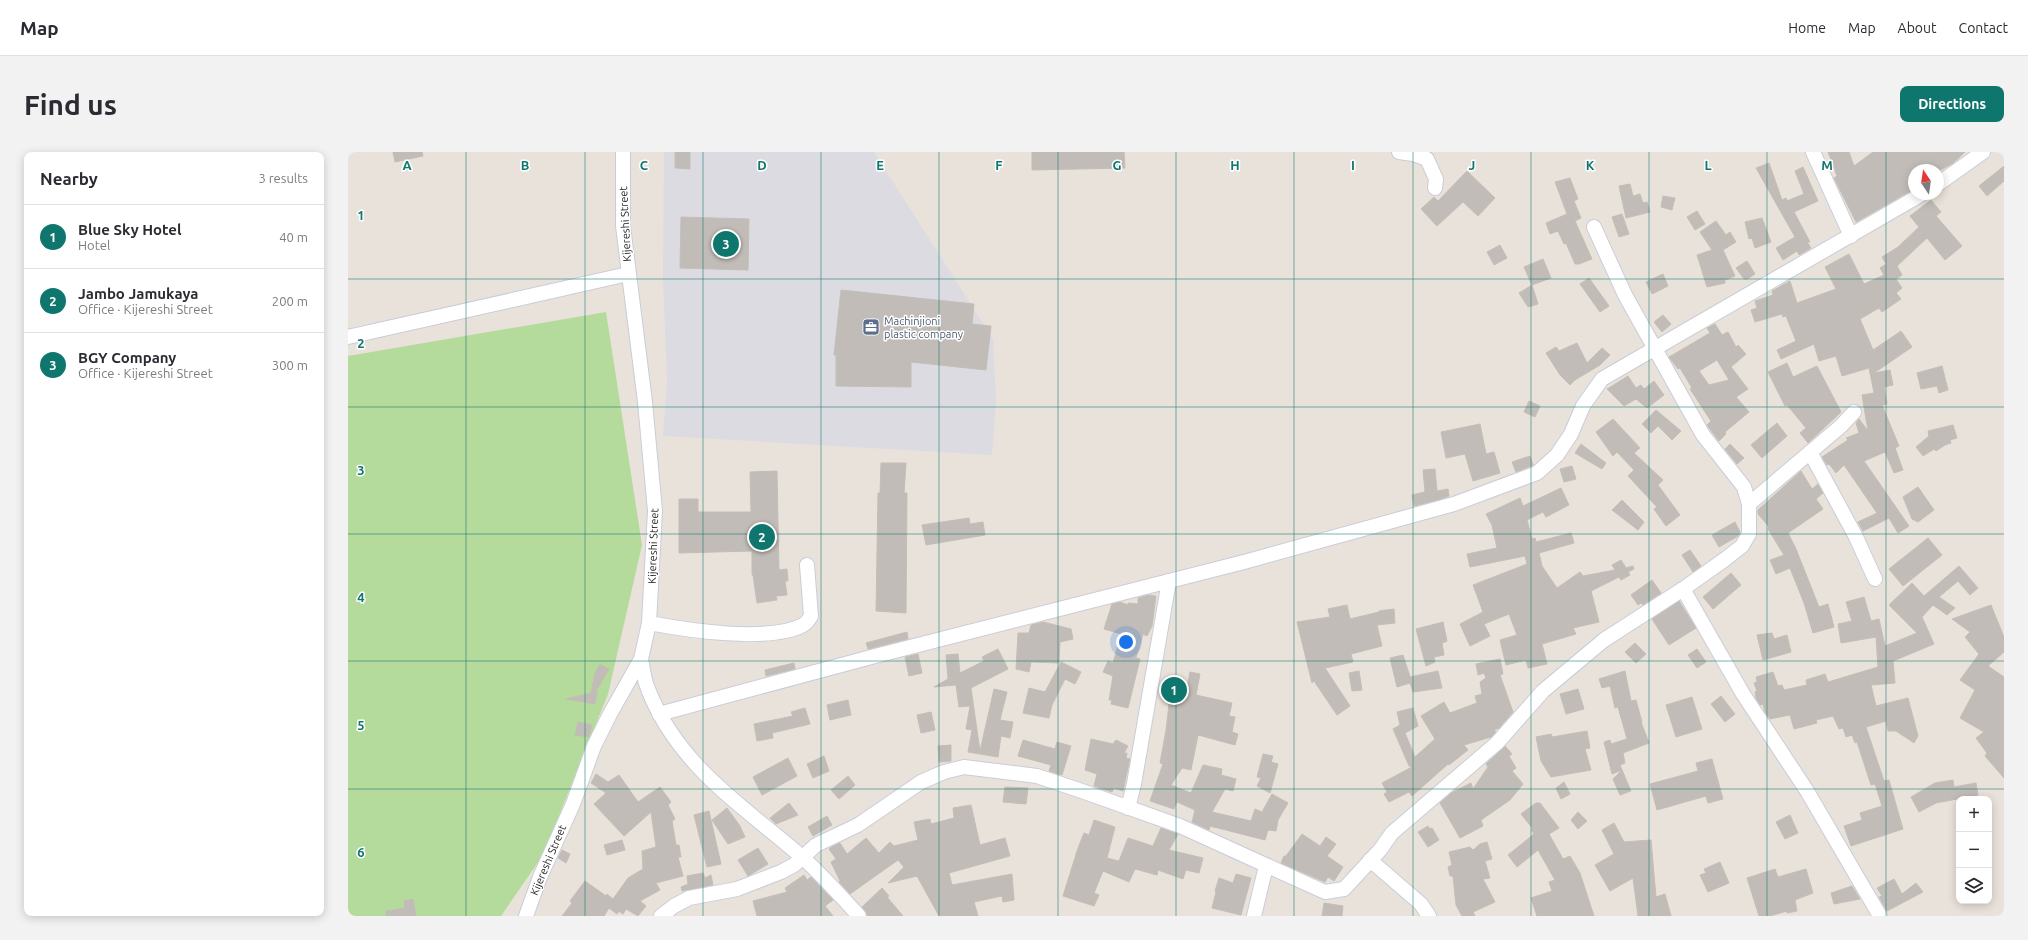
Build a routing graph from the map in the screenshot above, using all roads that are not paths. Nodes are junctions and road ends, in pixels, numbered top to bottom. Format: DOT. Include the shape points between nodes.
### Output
graph roads {
  1 [pos="623,152"];
  2 [pos="1399,152"];
  3 [pos="1813,152"];
  4 [pos="1982,152"];
  5 [pos="1944,180"];
  6 [pos="1435,188"];
  7 [pos="1912,200"];
  8 [pos="1594,228"];
  9 [pos="1851,236"];
  10 [pos="628,274"];
  11 [pos="348,337"];
  12 [pos="1654,350"];
  13 [pos="1854,412"];
  14 [pos="1810,452"];
  15 [pos="1749,504"];
  16 [pos="807,565"];
  17 [pos="1875,579"];
  18 [pos="1169,581"];
  19 [pos="1683,589"];
  20 [pos="649,623"];
  21 [pos="641,659"];
  22 [pos="660,714"];
  23 [pos="1128,808"];
  24 [pos="802,858"];
  25 [pos="1370,860"];
  26 [pos="1266,866"];
  27 [pos="526,916"];
  28 [pos="661,916"];
  29 [pos="860,916"];
  30 [pos="1254,916"];
  31 [pos="1429,916"];
  32 [pos="1880,916"];
  1 -- 10 [label="street, Kijereshi Street" via="623,226"];
  2 -- 6 [label="street" via="1427,159 1436,179"];
  3 -- 9 [label="street"];
  4 -- 5 [label="street"];
  7 -- 9 [label="street"];
  8 -- 12 [label="street"];
  9 -- 12 [label="street"];
  10 -- 11 [label="street"];
  10 -- 20 [label="street, Kijereshi Street" via="645,402 655,511"];
  12 -- 15 [label="street" via="1703,435 1744,486"];
  12 -- 18 [label="street" via="1602,379 1583,406 1571,434 1557,455 1538,473 1454,504"];
  13 -- 14 [label="street"];
  14 -- 15 [label="street"];
  14 -- 17 [label="street" via="1856,537"];
  15 -- 19 [label="street" via="1748,534 1742,546"];
  16 -- 20 [label="street" via="811,616 805,625 790,630 737,634"];
  18 -- 22 [label="street"];
  18 -- 23 [label="street"];
  19 -- 25 [label="street" via="1604,640 1544,691 1497,743 1392,833"];
  19 -- 32 [label="street" via="1743,694 1807,791"];
  20 -- 21 [label="street, Kijereshi Street"];
  21 -- 22 [label="street" via="647,688"];
  21 -- 27 [label="street, Kijereshi Street" via="594,746 573,804 540,877"];
  22 -- 24 [label="street" via="692,761 760,825"];
  23 -- 24 [label="street" via="1037,776 964,767 921,782 858,825 816,845"];
  23 -- 26 [label="street" via="1180,826"];
  24 -- 28 [label="street" via="782,872 760,881 737,889 689,898"];
  24 -- 29 [label="street"];
  25 -- 26 [label="street" via="1344,890 1324,892"];
  25 -- 31 [label="street" via="1421,904"];
  26 -- 30 [label="street"];
}
